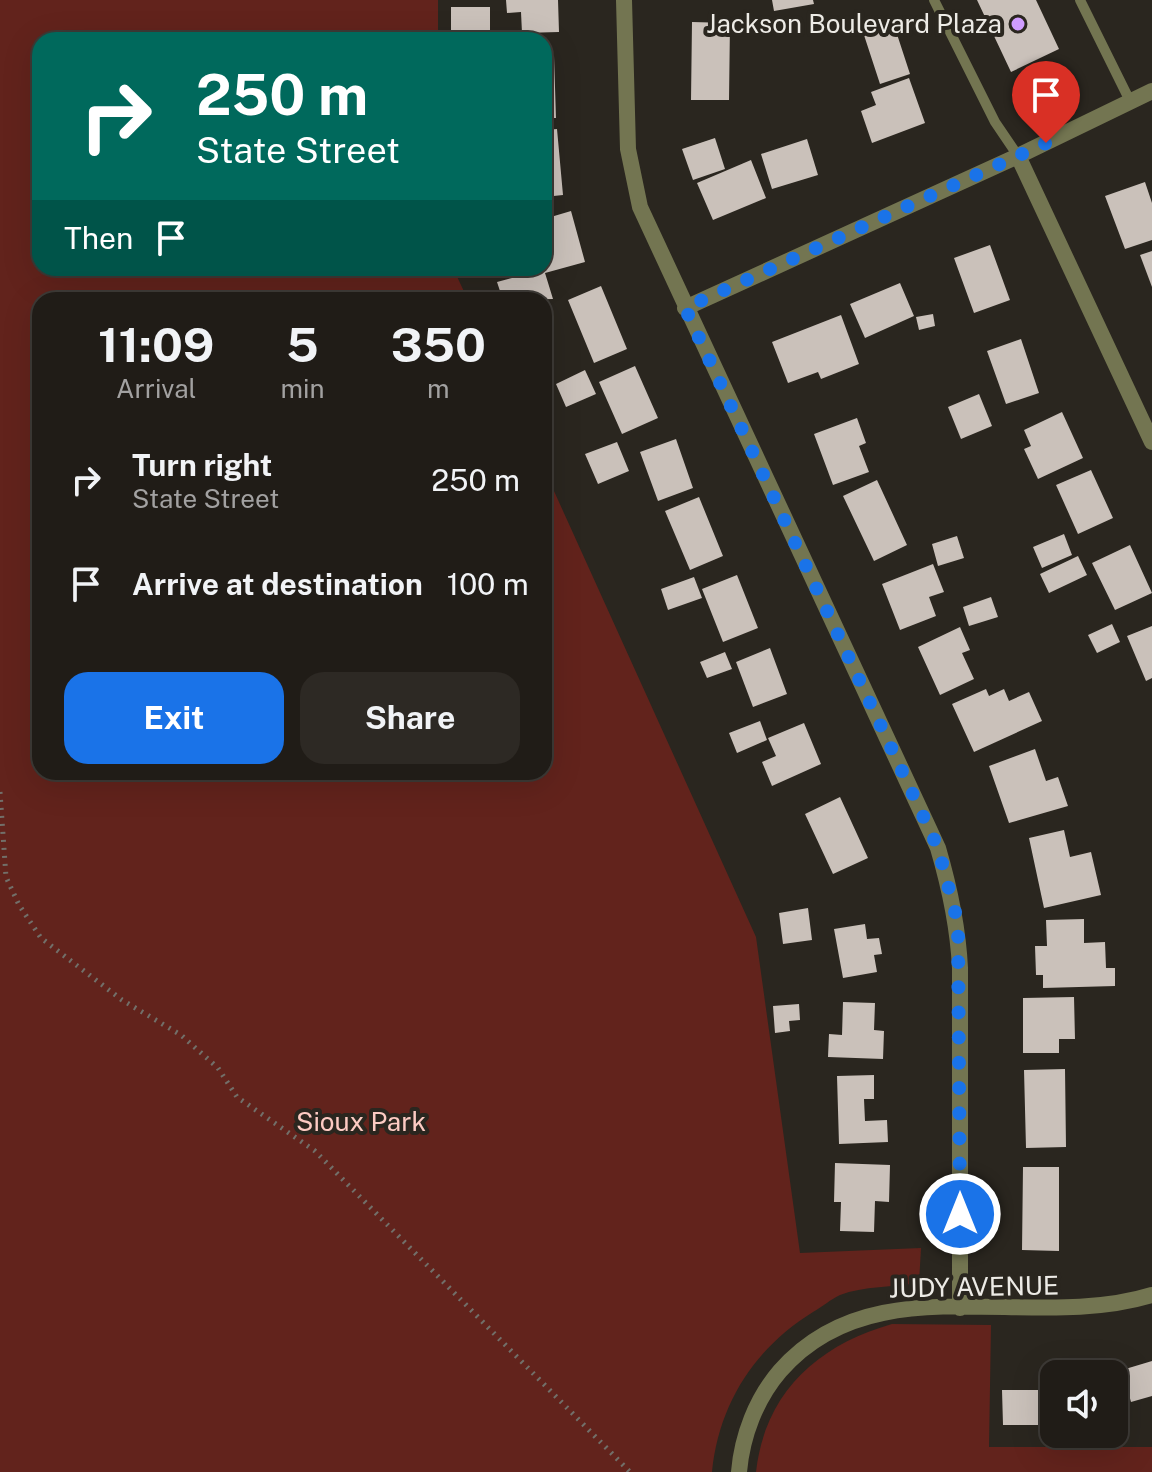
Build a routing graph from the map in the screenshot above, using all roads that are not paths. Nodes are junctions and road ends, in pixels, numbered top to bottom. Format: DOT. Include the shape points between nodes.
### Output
graph roads {
  1 [pos="624,0"];
  2 [pos="934,0"];
  3 [pos="1080,0"];
  4 [pos="1152,91"];
  5 [pos="1130,101"];
  6 [pos="1018,156"];
  7 [pos="685,308"];
  8 [pos="1152,442"];
  9 [pos="1152,1295"];
  10 [pos="960,1308"];
  11 [pos="739,1472"];
  1 -- 7 [label="street" via="628,149 640,207"];
  2 -- 6 [label="lane" via="995,122"];
  3 -- 5 [label="lane"];
  4 -- 5 [label="street"];
  5 -- 6 [label="street"];
  6 -- 7 [label="street"];
  6 -- 8 [label="street"];
  7 -- 10 [label="street" via="938,848 951,890 960,968"];
  9 -- 10 [label="street, JUDY AVENUE" via="1104,1307"];
  10 -- 11 [label="street, JUDY AVENUE" via="879,1312 837,1326 813,1341 772,1381 757,1406"];
}
